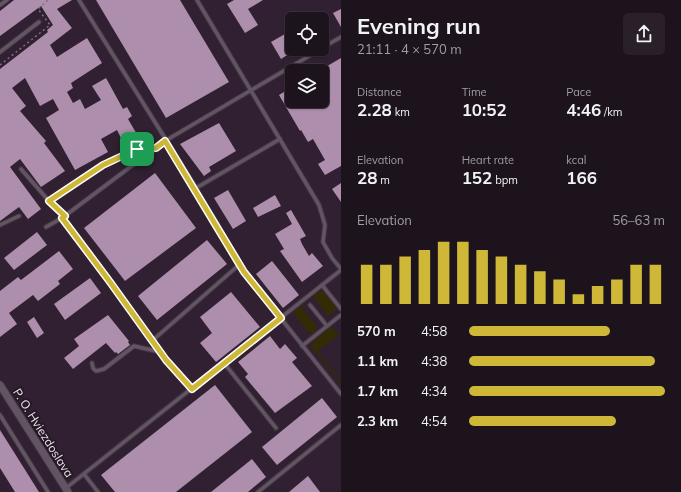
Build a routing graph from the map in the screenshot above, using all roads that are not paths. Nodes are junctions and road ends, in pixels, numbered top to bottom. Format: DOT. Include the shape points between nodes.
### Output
graph roads {
  1 [pos="7,0"];
  2 [pos="79,0"];
  3 [pos="197,0"];
  4 [pos="0,5"];
  5 [pos="39,22"];
  6 [pos="341,37"];
  7 [pos="329,44"];
  8 [pos="0,52"];
  9 [pos="309,56"];
  10 [pos="251,90"];
  11 [pos="280,139"];
  12 [pos="165,141"];
  13 [pos="156,148"];
  14 [pos="21,169"];
  15 [pos="196,188"];
  16 [pos="49,201"];
  17 [pos="19,216"];
  18 [pos="63,217"];
  19 [pos="0,225"];
  20 [pos="46,227"];
  21 [pos="240,264"];
  22 [pos="341,270"];
  23 [pos="322,285"];
  24 [pos="310,305"];
  25 [pos="341,309"];
  26 [pos="341,315"];
  27 [pos="281,318"];
  28 [pos="327,326"];
  29 [pos="152,340"];
  30 [pos="302,346"];
  31 [pos="160,352"];
  32 [pos="92,363"];
  33 [pos="224,363"];
  34 [pos="0,385"];
  35 [pos="192,389"];
  36 [pos="341,394"];
  37 [pos="0,415"];
  38 [pos="341,425"];
  39 [pos="276,428"];
  40 [pos="84,474"];
  41 [pos="67,490"];
  42 [pos="48,492"];
  43 [pos="98,492"];
  44 [pos="258,492"];
  1 -- 4 [label="lane"];
  2 -- 12 [label="lane"];
  3 -- 10 [label="lane"];
  5 -- 8 [label="lane"];
  6 -- 7 [label="lane"];
  9 -- 10 [label="lane"];
  10 -- 11 [label="lane"];
  10 -- 12 [label="lane"];
  11 -- 15 [label="lane"];
  11 -- 22 [label="lane" via="319,206 325,225 323,242"];
  12 -- 13 [label="lane"];
  12 -- 15 [label="lane"];
  13 -- 16 [label="lane" via="137,149 103,165"];
  13 -- 18 [label="lane"];
  14 -- 16 [label="lane"];
  15 -- 21 [label="lane"];
  16 -- 18 [label="lane"];
  17 -- 19 [label="lane"];
  18 -- 20 [label="lane"];
  18 -- 29 [label="lane"];
  21 -- 27 [label="lane"];
  21 -- 29 [label="lane"];
  22 -- 23 [label="lane"];
  23 -- 25 [label="lane"];
  23 -- 27 [label="lane"];
  24 -- 28 [label="lane"];
  26 -- 28 [label="lane"];
  27 -- 30 [label="lane"];
  27 -- 33 [label="lane"];
  28 -- 30 [label="lane"];
  29 -- 31 [label="lane"];
  30 -- 36 [label="lane"];
  31 -- 32 [label="lane" via="134,346 104,369 96,371"];
  31 -- 35 [label="lane"];
  33 -- 35 [label="lane"];
  33 -- 39 [label="lane"];
  34 -- 41 [label="street, P. O. Hviezdoslava"];
  35 -- 40 [label="lane"];
  37 -- 42 [label="lane"];
  38 -- 44 [label="lane"];
  40 -- 41 [label="lane"];
  40 -- 43 [label="lane"];
}
